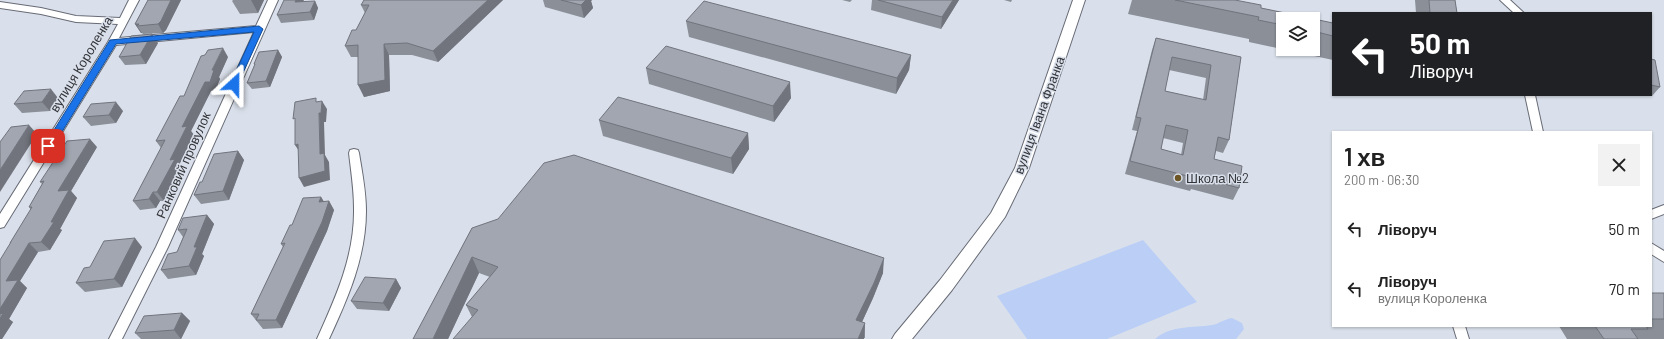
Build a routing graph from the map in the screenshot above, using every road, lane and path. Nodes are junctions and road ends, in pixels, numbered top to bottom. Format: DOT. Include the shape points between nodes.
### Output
graph roads {
  1 [pos="134,0"];
  2 [pos="273,0"];
  3 [pos="1079,0"];
  4 [pos="1505,0"];
  5 [pos="0,5"];
  6 [pos="1518,12"];
  7 [pos="123,21"];
  8 [pos="259,29"];
  9 [pos="113,42"];
  10 [pos="1530,96"];
  11 [pos="1538,131"];
  12 [pos="354,153"];
  13 [pos="1664,209"];
  14 [pos="1652,215"];
  15 [pos="0,224"];
  16 [pos="1652,249"];
  17 [pos="1664,257"];
  18 [pos="1459,327"];
  19 [pos="115,339"];
  20 [pos="323,339"];
  21 [pos="901,339"];
  22 [pos="1464,339"];
  1 -- 7 [label="street, вулиця Короленка"];
  2 -- 8 [label="street, Ранковий провулок"];
  3 -- 21 [label="main road, вулиця Івана Франка" via="1022,168 997,217"];
  4 -- 6 [label="street"];
  5 -- 7 [label="street" via="76,19"];
  7 -- 9 [label="street, вулиця Короленка"];
  8 -- 9 [label="street"];
  8 -- 19 [label="street, Ранковий провулок" via="162,247"];
  9 -- 15 [label="street, вулиця Короленка"];
  10 -- 11 [label="street"];
  12 -- 20 [label="street" via="360,216 356,258 344,294"];
  13 -- 14 [label="street"];
  16 -- 17 [label="street"];
  18 -- 22 [label="street"];
}
